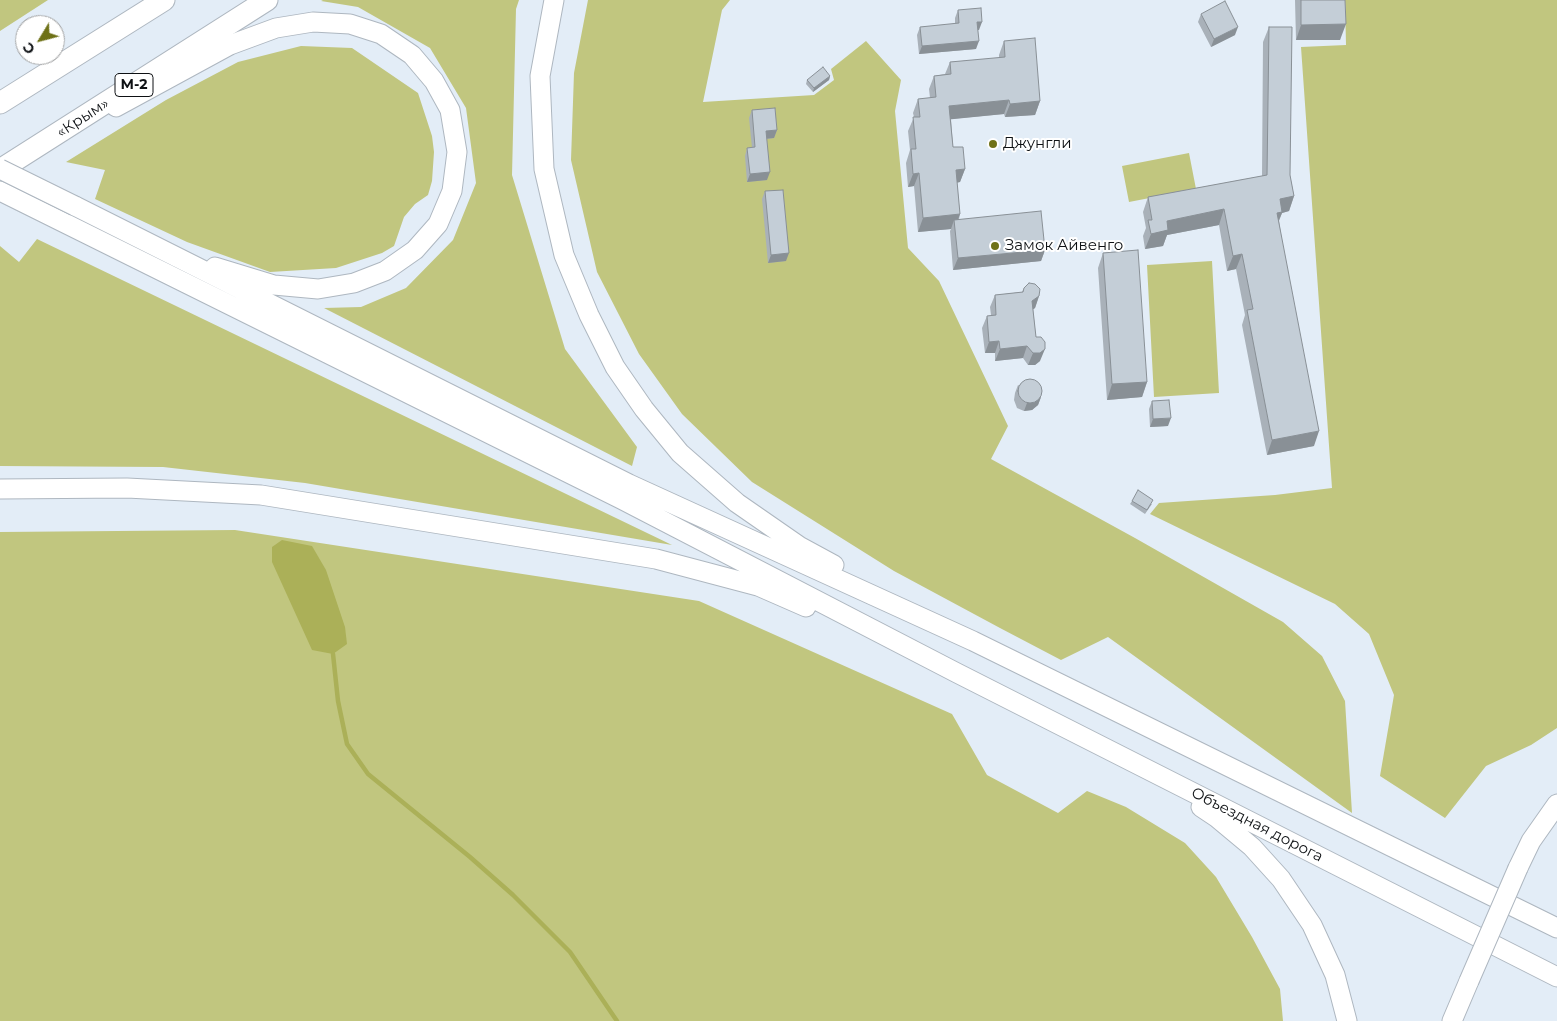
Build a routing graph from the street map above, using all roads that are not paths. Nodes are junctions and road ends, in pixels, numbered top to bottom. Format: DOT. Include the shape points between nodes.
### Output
graph roads {
  1 [pos="164,0"];
  2 [pos="268,0"];
  3 [pos="554,0"];
  4 [pos="0,103"];
  5 [pos="20,158"];
  6 [pos="0,170"];
  7 [pos="0,191"];
  8 [pos="160,250"];
  9 [pos="0,489"];
  10 [pos="973,641"];
  11 [pos="957,673"];
  12 [pos="1091,740"];
  13 [pos="1557,804"];
  14 [pos="1557,928"];
  15 [pos="1557,977"];
  16 [pos="1347,1021"];
  17 [pos="1452,1021"];
  1 -- 4 [label="highway"];
  2 -- 5 [label="highway, «Крым» / М-2"];
  3 -- 10 [label="main road" via="540,76 544,169 564,255 615,367 680,453 737,503 799,546"];
  5 -- 6 [label="highway, «Крым» / М-2"];
  5 -- 8 [label="main road" via="230,45 276,28 314,22 350,24 381,34 412,55 434,81 450,110 457,152 452,191 438,224 415,250 385,272 354,283 318,289 274,286"];
  6 -- 8 [label="main road, bridge"];
  7 -- 11 [label="main road" via="621,499"];
  8 -- 10 [label="main road" via="629,484"];
  9 -- 11 [label="main road" via="127,488 261,495 656,559 758,586"];
  10 -- 14 [label="main road"];
  11 -- 12 [label="main road, Объездная дорога"];
  12 -- 15 [label="main road, Объездная дорога"];
  12 -- 16 [label="main road" via="1216,817 1252,847 1281,879 1312,925 1335,974"];
  13 -- 17 [label="main road, bridge" via="1531,841"];
}
